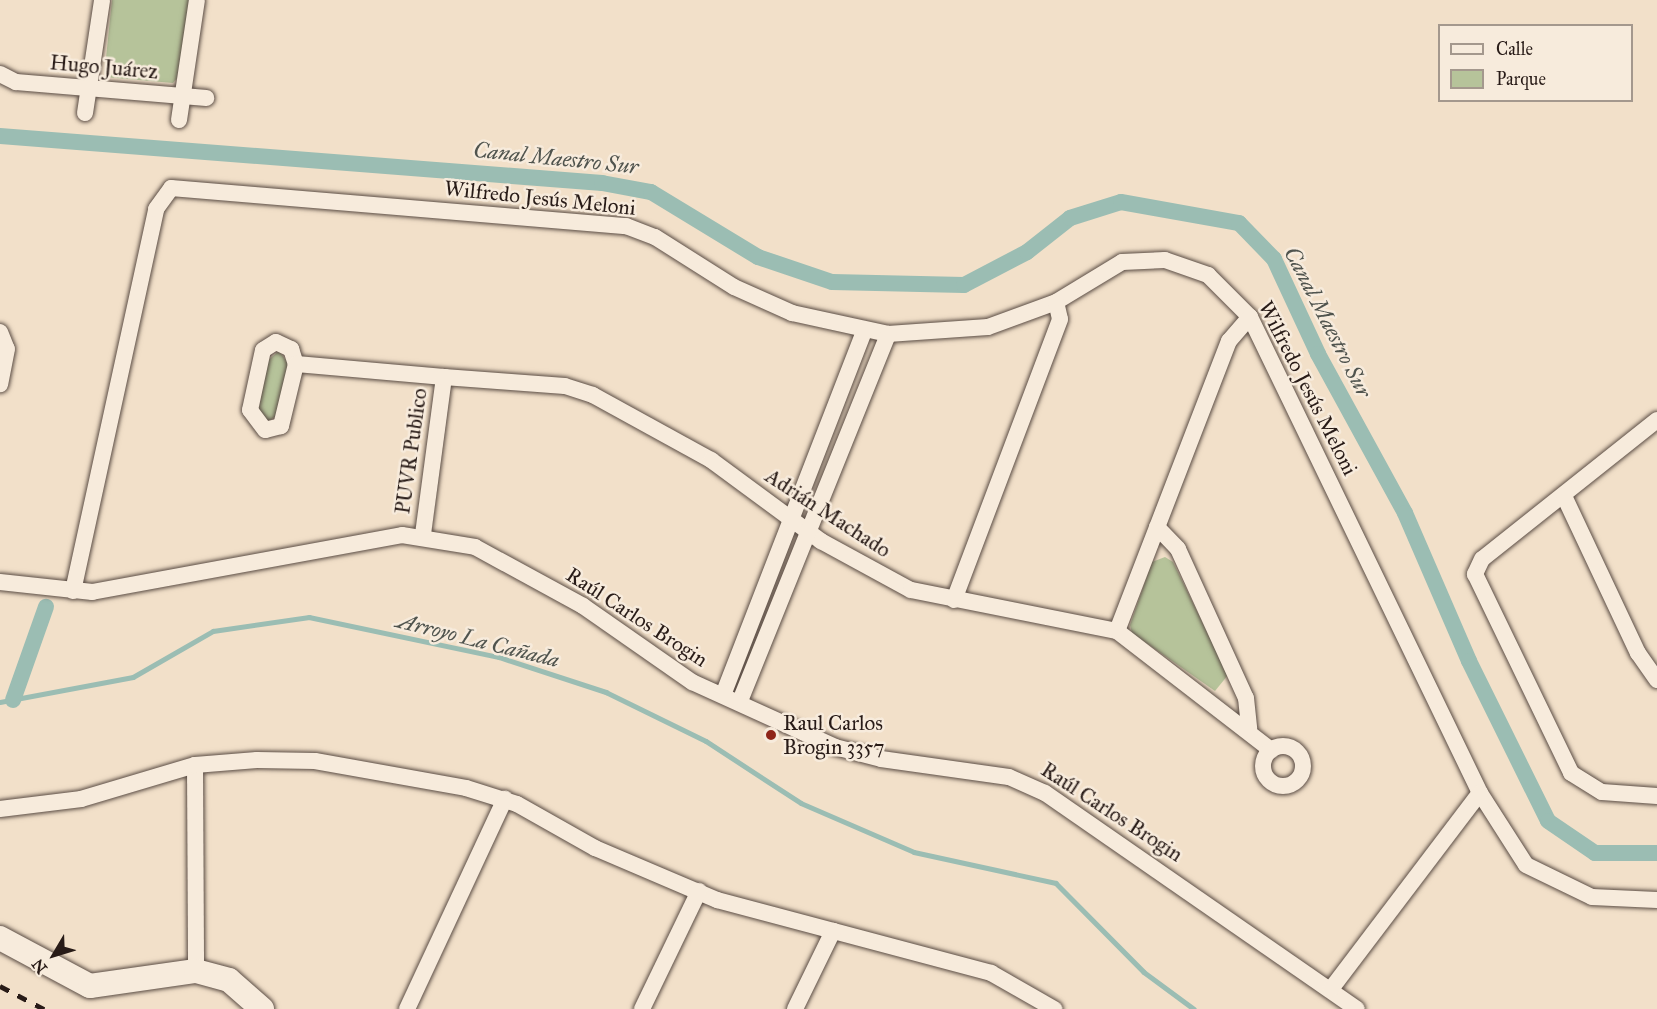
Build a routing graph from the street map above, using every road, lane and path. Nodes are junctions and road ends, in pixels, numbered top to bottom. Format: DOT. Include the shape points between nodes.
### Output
graph roads {
  1 [pos="102,0"];
  2 [pos="197,0"];
  3 [pos="0,74"];
  4 [pos="89,88"];
  5 [pos="182,96"];
  6 [pos="206,98"];
  7 [pos="85,113"];
  8 [pos="179,120"];
  9 [pos="1056,302"];
  10 [pos="1250,317"];
  11 [pos="1,332"];
  12 [pos="864,332"];
  13 [pos="888,334"];
  14 [pos="296,364"];
  15 [pos="444,377"];
  16 [pos="0,384"];
  17 [pos="1657,420"];
  18 [pos="1564,496"];
  19 [pos="794,522"];
  20 [pos="1157,527"];
  21 [pos="808,532"];
  22 [pos="423,535"];
  23 [pos="0,582"];
  24 [pos="73,591"];
  25 [pos="954,600"];
  26 [pos="1117,631"];
  27 [pos="1657,680"];
  28 [pos="723,695"];
  29 [pos="740,702"];
  30 [pos="1249,729"];
  31 [pos="1271,750"];
  32 [pos="195,765"];
  33 [pos="1480,793"];
  34 [pos="1657,796"];
  35 [pos="505,799"];
  36 [pos="0,809"];
  37 [pos="699,891"];
  38 [pos="1657,900"];
  39 [pos="0,924"];
  40 [pos="833,931"];
  41 [pos="0,938"];
  42 [pos="196,970"];
  43 [pos="126,981"];
  44 [pos="1331,989"];
  45 [pos="412,1007"];
  46 [pos="262,1009"];
  47 [pos="642,1009"];
  48 [pos="795,1009"];
  49 [pos="1054,1009"];
  50 [pos="1357,1009"];
  1 -- 4 [label="street"];
  2 -- 5 [label="street"];
  3 -- 4 [label="street, Hugo Juárez" via="16,82"];
  4 -- 5 [label="street, Hugo Juárez"];
  4 -- 7 [label="street"];
  5 -- 6 [label="street, Hugo Juárez"];
  5 -- 8 [label="street"];
  9 -- 10 [label="street, Wilfredo Jesús Meloni" via="1114,266 1148,258 1186,264 1208,275"];
  9 -- 13 [label="street, Wilfredo Jesús Meloni" via="970,331"];
  9 -- 25 [label="street" via="1060,319"];
  10 -- 20 [label="street" via="1229,341"];
  10 -- 33 [label="street, Wilfredo Jesús Meloni"];
  11 -- 16 [label="street" via="7,349"];
  12 -- 13 [label="street, Wilfredo Jesús Meloni"];
  12 -- 19 [label="street"];
  12 -- 24 [label="street, Wilfredo Jesús Meloni" via="792,313 734,288 655,237 626,226 180,186 166,192 156,209"];
  13 -- 21 [label="street"];
  14 -- 14 [label="street" via="286,344 276,342 263,350 250,410 257,425 274,430 281,426"];
  14 -- 15 [label="street, PUVR Publico"];
  15 -- 19 [label="street, Adrián Machado" via="565,386 593,395 711,460"];
  15 -- 22 [label="street, PUVR Publico"];
  17 -- 18 [label="street"];
  18 -- 27 [label="street" via="1638,653"];
  18 -- 34 [label="street" via="1482,559 1476,584 1571,772 1602,792"];
  19 -- 21 [label="street, Adrián Machado"];
  19 -- 28 [label="street"];
  20 -- 26 [label="street"];
  20 -- 30 [label="street" via="1178,549 1242,687"];
  21 -- 25 [label="street, Adrián Machado" via="903,586"];
  21 -- 29 [label="street"];
  22 -- 24 [label="street, Raúl Carlos Brogin"];
  22 -- 28 [label="street, Raúl Carlos Brogin" via="475,547 512,565 583,606 678,675"];
  23 -- 24 [label="street, Raúl Carlos Brogin"];
  25 -- 26 [label="street, Adrián Machado"];
  26 -- 30 [label="street, Adrián Machado"];
  28 -- 29 [label="street, Raúl Carlos Brogin"];
  29 -- 44 [label="street, Raúl Carlos Brogin" via="858,754 1025,782 1095,823"];
  30 -- 31 [label="street, Adrián Machado"];
  32 -- 35 [label="street" via="315,761"];
  32 -- 36 [label="street" via="81,799"];
  32 -- 42 [label="street"];
  33 -- 38 [label="street, Wilfredo Jesús Meloni" via="1534,870 1592,897"];
  33 -- 44 [label="street"];
  35 -- 37 [label="street" via="595,848"];
  35 -- 45 [label="street"];
  37 -- 40 [label="street" via="764,917"];
  37 -- 47 [label="street"];
  39 -- 43 [label="main road" via="77,967"];
  40 -- 48 [label="street"];
  40 -- 49 [label="street" via="991,974"];
  41 -- 43 [label="main road" via="90,986"];
  42 -- 43 [label="main road"];
  42 -- 46 [label="main road" via="230,980"];
  44 -- 50 [label="street, Raúl Carlos Brogin"];
}
